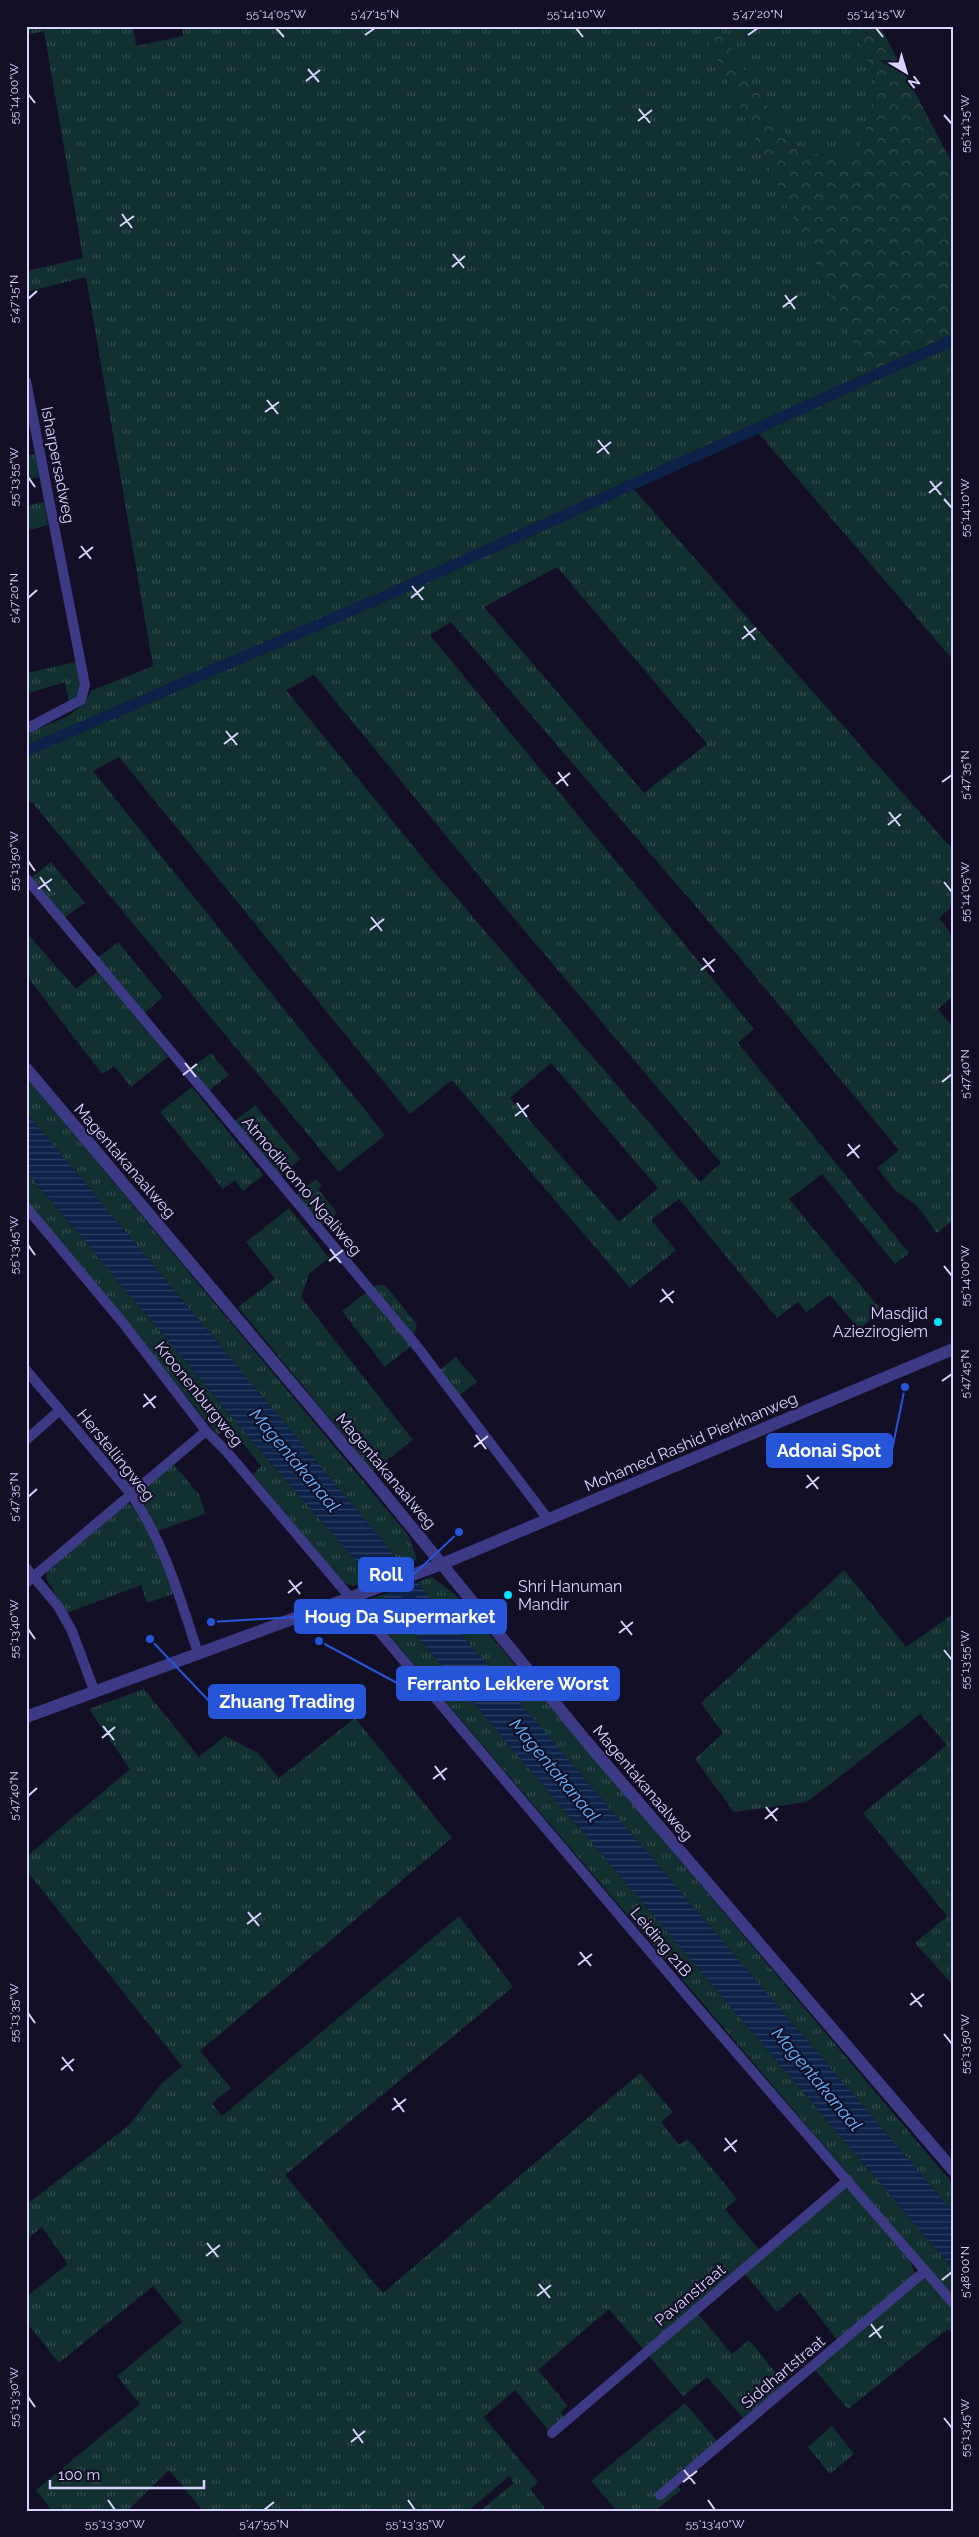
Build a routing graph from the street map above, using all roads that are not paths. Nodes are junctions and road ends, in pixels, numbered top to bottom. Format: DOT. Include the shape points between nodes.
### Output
graph roads {
  1 [pos="26,381"];
  2 [pos="26,729"];
  3 [pos="26,878"];
  4 [pos="26,1068"];
  5 [pos="26,1207"];
  6 [pos="953,1349"];
  7 [pos="26,1370"];
  8 [pos="60,1410"];
  9 [pos="206,1431"];
  10 [pos="26,1440"];
  11 [pos="132,1494"];
  12 [pos="548,1519"];
  13 [pos="442,1564"];
  14 [pos="26,1568"];
  15 [pos="30,1580"];
  16 [pos="350,1597"];
  17 [pos="198,1653"];
  18 [pos="94,1690"];
  19 [pos="26,1717"];
  20 [pos="953,2170"];
  21 [pos="848,2180"];
  22 [pos="925,2271"];
  23 [pos="953,2303"];
  24 [pos="552,2433"];
  25 [pos="660,2495"];
  1 -- 2 [label="street, Isharpersadweg" via="85,685 81,700"];
  3 -- 12 [label="street, Atmodikromo Ngaliweg" via="416,1345"];
  4 -- 13 [label="street, Magentakanaalweg"];
  5 -- 9 [label="street, Kroonenburgweg"];
  6 -- 12 [label="street, Mohamed Rashid Pierkhanweg"];
  7 -- 8 [label="street, Herstellingweg"];
  8 -- 10 [label="street"];
  8 -- 11 [label="street, Herstellingweg"];
  9 -- 11 [label="street"];
  9 -- 16 [label="street, Kroonenburgweg"];
  11 -- 15 [label="street"];
  11 -- 17 [label="street, Herstellingweg" via="164,1553"];
  12 -- 13 [label="street, Mohamed Rashid Pierkhanweg"];
  13 -- 16 [label="street, Mohamed Rashid Pierkhanweg"];
  13 -- 20 [label="street, Magentakanaalweg" via="586,1741"];
  14 -- 15 [label="street"];
  15 -- 18 [label="street" via="58,1606 72,1631"];
  16 -- 17 [label="street, Mohamed Rashid Pierkhanweg"];
  16 -- 21 [label="street, Leiding 21B" via="702,2013"];
  17 -- 18 [label="street, Mohamed Rashid Pierkhanweg"];
  18 -- 19 [label="street, Mohamed Rashid Pierkhanweg"];
  21 -- 22 [label="street, Leiding 21B"];
  21 -- 24 [label="street, Pavanstraat"];
  22 -- 23 [label="street, Leiding 21B"];
  22 -- 25 [label="street, Siddhartstraat"];
}
